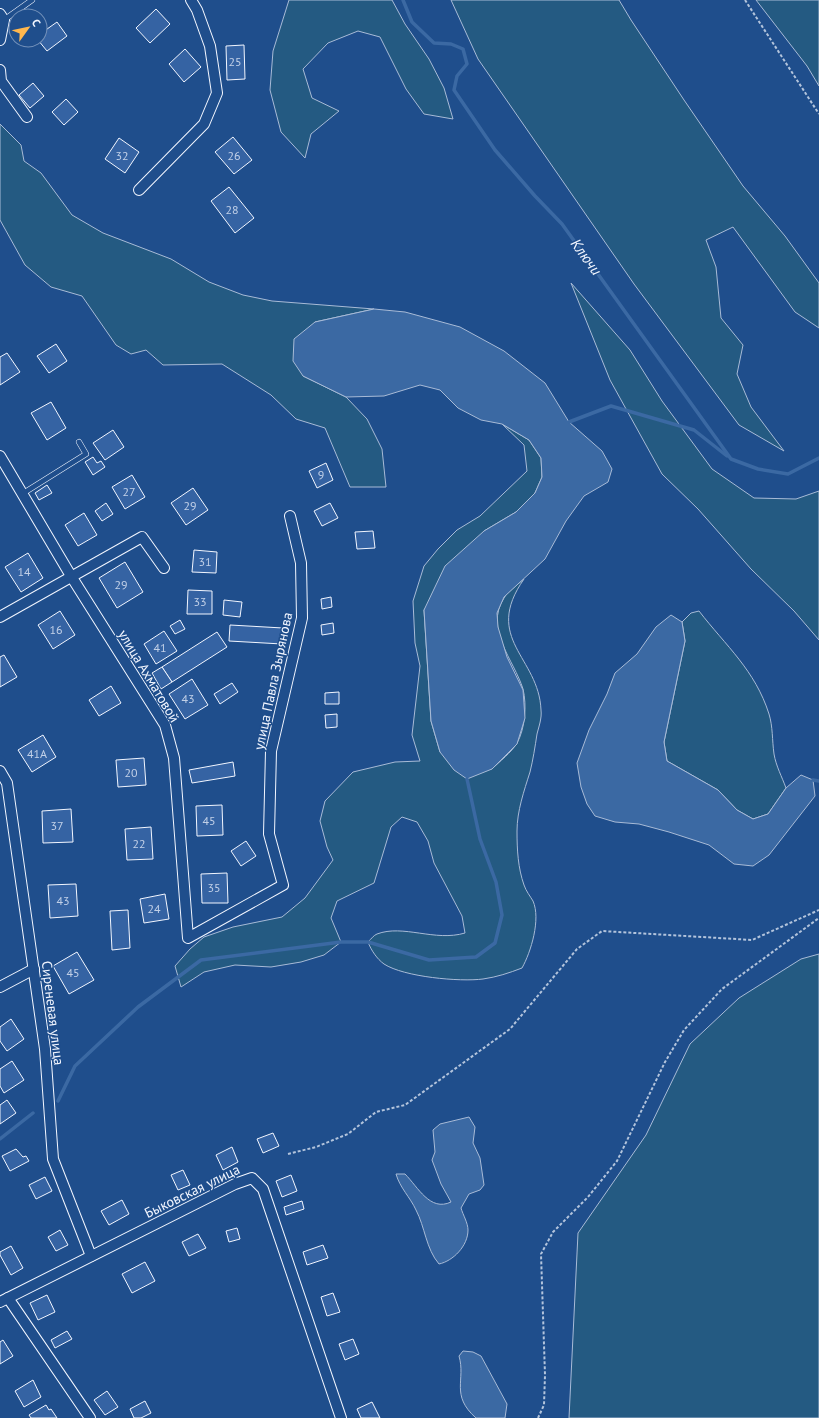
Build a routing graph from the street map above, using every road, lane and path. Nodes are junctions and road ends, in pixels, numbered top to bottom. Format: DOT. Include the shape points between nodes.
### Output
graph roads {
  1 [pos="32,0"];
  2 [pos="192,0"];
  3 [pos="745,0"];
  4 [pos="2,17"];
  5 [pos="0,40"];
  6 [pos="0,70"];
  7 [pos="819,114"];
  8 [pos="27,117"];
  9 [pos="139,190"];
  10 [pos="79,442"];
  11 [pos="0,456"];
  12 [pos="22,494"];
  13 [pos="290,516"];
  14 [pos="164,568"];
  15 [pos="71,576"];
  16 [pos="0,617"];
  17 [pos="0,771"];
  18 [pos="819,910"];
  19 [pos="819,918"];
  20 [pos="188,938"];
  21 [pos="34,970"];
  22 [pos="0,987"];
  23 [pos="288,1154"];
  24 [pos="91,1256"];
  25 [pos="4,1300"];
  26 [pos="90,1418"];
  27 [pos="341,1418"];
  28 [pos="538,1418"];
  1 -- 4 [label="lane"];
  2 -- 9 [label="street" via="210,46 217,93 204,124"];
  3 -- 7 [label="path"];
  4 -- 5 [label="street"];
  6 -- 8 [label="street" via="1,82"];
  10 -- 12 [label="lane" via="86,454"];
  11 -- 12 [label="street, улица Ахматовой"];
  12 -- 15 [label="street, улица Ахматовой"];
  13 -- 20 [label="street, улица Павла Зырянова" via="301,563 302,618 271,751 269,834 283,886"];
  14 -- 15 [label="street" via="142,537"];
  15 -- 16 [label="street"];
  15 -- 20 [label="street, улица Ахматовой" via="165,725 174,758"];
  17 -- 21 [label="street, Сиреневая улица" via="7,783"];
  18 -- 23 [label="path" via="752,940 602,931 577,949 510,1029 405,1105 376,1112 348,1134"];
  19 -- 28 [label="path" via="722,989 684,1030 617,1161 588,1197 553,1232 541,1254 545,1375 544,1405"];
  21 -- 22 [label="street"];
  21 -- 24 [label="street, Сиреневая улица" via="45,1049 53,1159"];
  24 -- 25 [label="street, Быковская улица"];
  24 -- 27 [label="street, Быковская улица" via="252,1178 263,1190"];
  25 -- 26 [label="street"];
}
